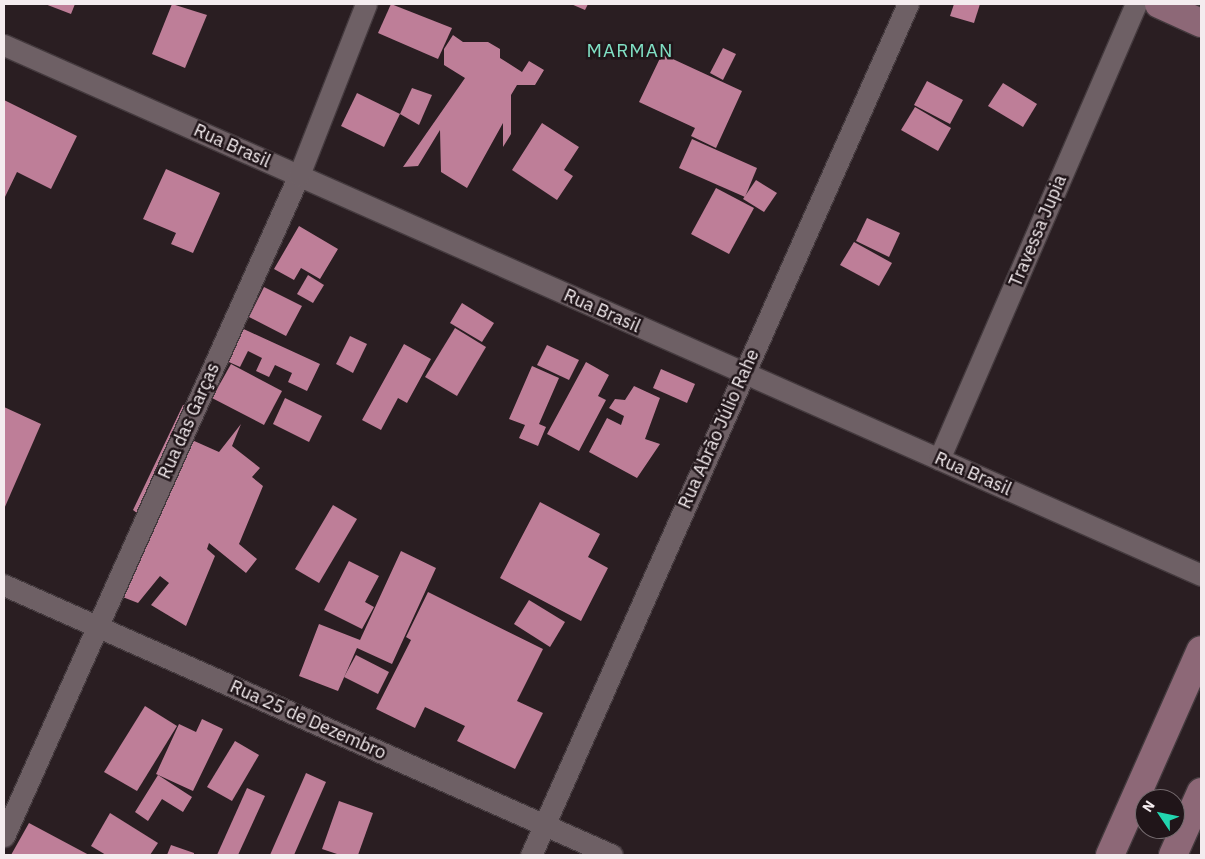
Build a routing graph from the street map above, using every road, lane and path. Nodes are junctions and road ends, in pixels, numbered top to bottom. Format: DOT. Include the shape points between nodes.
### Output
graph roads {
  1 [pos="366,4"];
  2 [pos="908,4"];
  3 [pos="1136,4"];
  4 [pos="1159,4"];
  5 [pos="1201,23"];
  6 [pos="4,45"];
  7 [pos="298,175"];
  8 [pos="743,374"];
  9 [pos="939,459"];
  10 [pos="1201,575"];
  11 [pos="4,585"];
  12 [pos="97,626"];
  13 [pos="1201,650"];
  14 [pos="1201,792"];
  15 [pos="544,825"];
  16 [pos="1194,829"];
  17 [pos="4,836"];
  18 [pos="531,855"];
  19 [pos="612,855"];
  20 [pos="1110,855"];
  21 [pos="1173,855"];
  1 -- 7 [label="street, Rua das Garças"];
  2 -- 8 [label="street, Rua Abrão Júlio Rahe"];
  3 -- 9 [label="street, Travessa Jupia"];
  4 -- 5 [label="main road"];
  6 -- 7 [label="street, Rua Brasil"];
  7 -- 8 [label="street, Rua Brasil"];
  7 -- 12 [label="street, Rua das Garças"];
  8 -- 9 [label="street, Rua Brasil"];
  8 -- 15 [label="street, Rua Abrão Júlio Rahe"];
  9 -- 10 [label="street, Rua Brasil"];
  11 -- 12 [label="street, Rua 25 de Dezembro"];
  12 -- 15 [label="street, Rua 25 de Dezembro"];
  12 -- 17 [label="street, Rua das Garças"];
  13 -- 20 [label="main road"];
  14 -- 16 [label="main road"];
  15 -- 18 [label="street, Rua Abrão Júlio Rahe"];
  15 -- 19 [label="street, Rua 25 de Dezembro"];
  16 -- 21 [label="main road"];
}
